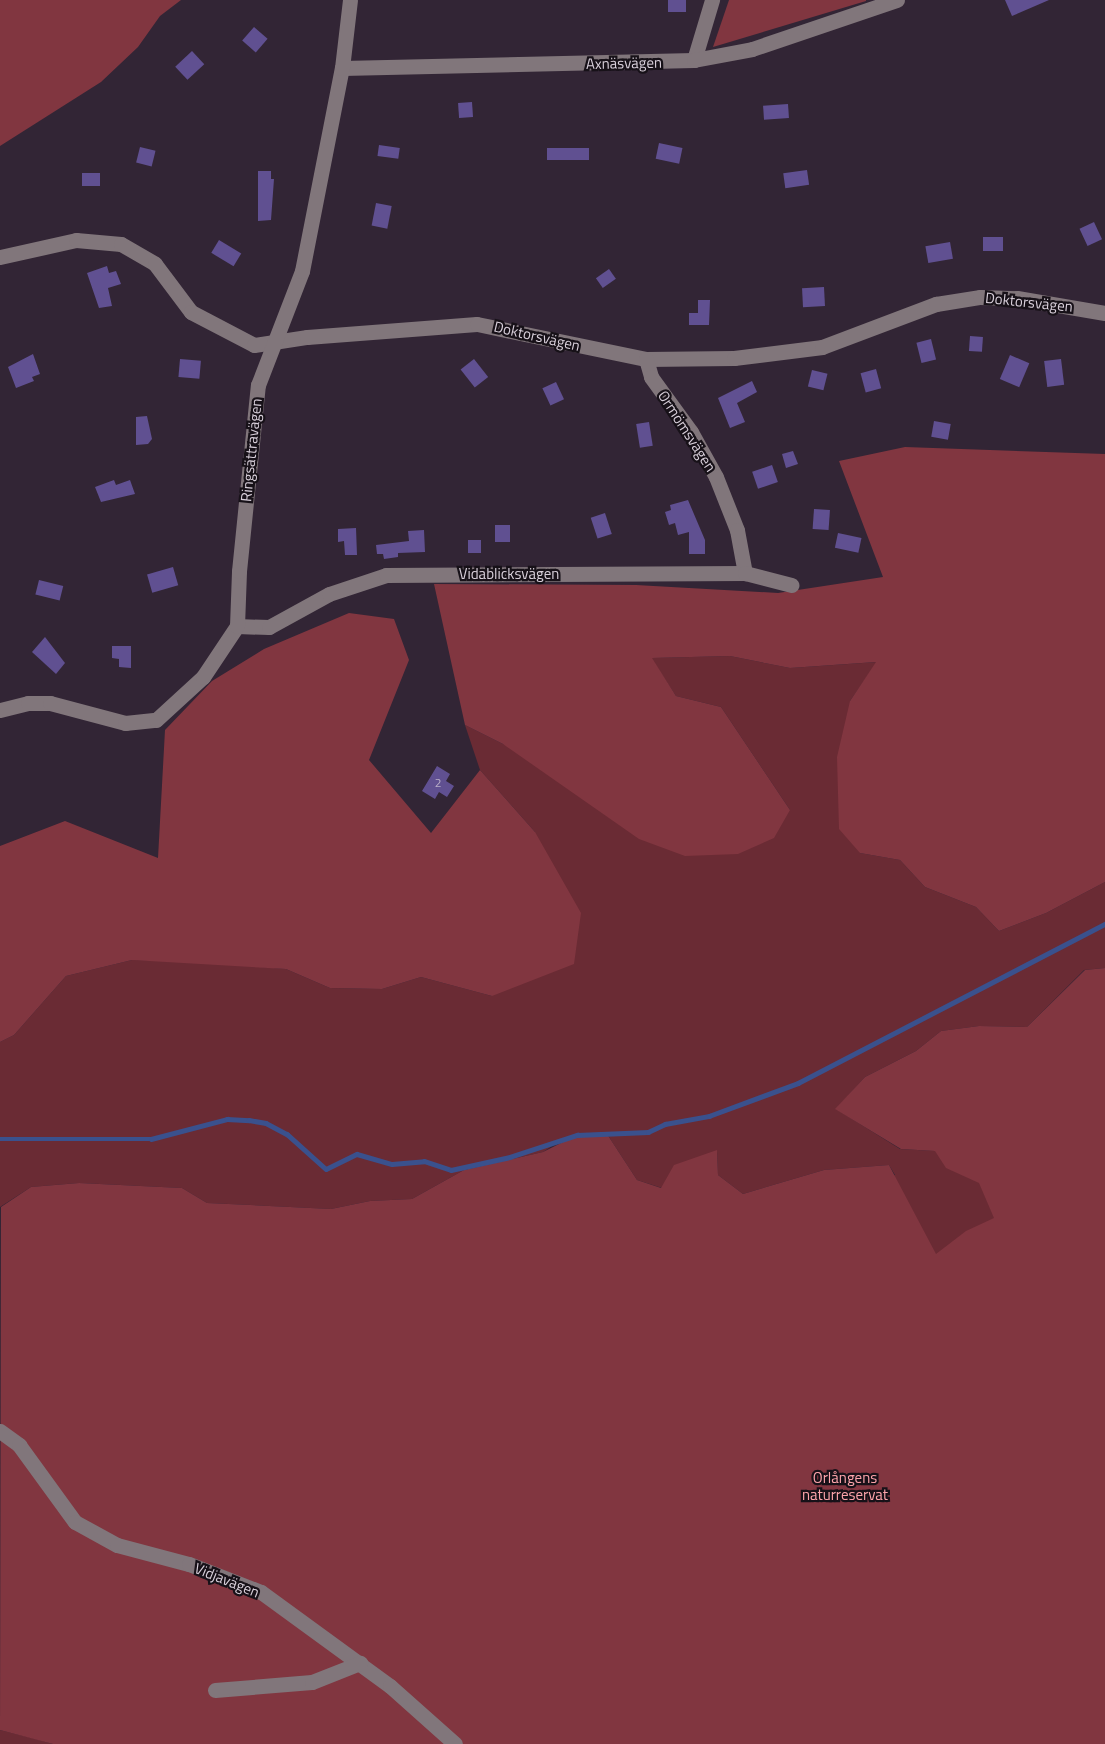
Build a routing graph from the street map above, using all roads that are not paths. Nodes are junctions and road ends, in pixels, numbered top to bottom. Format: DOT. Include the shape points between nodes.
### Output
graph roads {
  1 [pos="350,0"];
  2 [pos="712,0"];
  3 [pos="897,0"];
  4 [pos="694,60"];
  5 [pos="342,68"];
  6 [pos="0,257"];
  7 [pos="1105,314"];
  8 [pos="272,345"];
  9 [pos="646,359"];
  10 [pos="745,573"];
  11 [pos="791,585"];
  12 [pos="237,626"];
  13 [pos="0,710"];
  14 [pos="0,1431"];
  15 [pos="360,1663"];
  16 [pos="215,1690"];
  17 [pos="455,1744"];
  1 -- 5 [label="street, Ringsättravägen"];
  2 -- 4 [label="street"];
  3 -- 4 [label="street, Axnäsvägen" via="752,49"];
  4 -- 5 [label="street, Axnäsvägen"];
  5 -- 8 [label="street, Ringsättravägen" via="302,271"];
  6 -- 8 [label="street, Doktorsvägen" via="76,240 121,244 155,264 191,312 254,345"];
  7 -- 9 [label="street, Doktorsvägen" via="1017,298 980,297 936,304 855,336 793,353"];
  8 -- 9 [label="street, Doktorsvägen" via="307,337 477,324"];
  8 -- 12 [label="street, Ringsättravägen" via="261,371 255,411"];
  9 -- 10 [label="street, Ormömsvägen" via="651,377 712,468 737,530"];
  10 -- 11 [label="street, Vidablicksvägen"];
  10 -- 12 [label="street, Vidablicksvägen" via="386,575 329,594 269,627"];
  12 -- 13 [label="street, Ringsättravägen" via="203,677 156,720 125,723 38,702"];
  14 -- 15 [label="street, Vidjavägen" via="19,1445 75,1522 117,1545 189,1564 261,1592"];
  15 -- 16 [label="street" via="312,1682"];
  15 -- 17 [label="street, Vidjavägen"];
}
